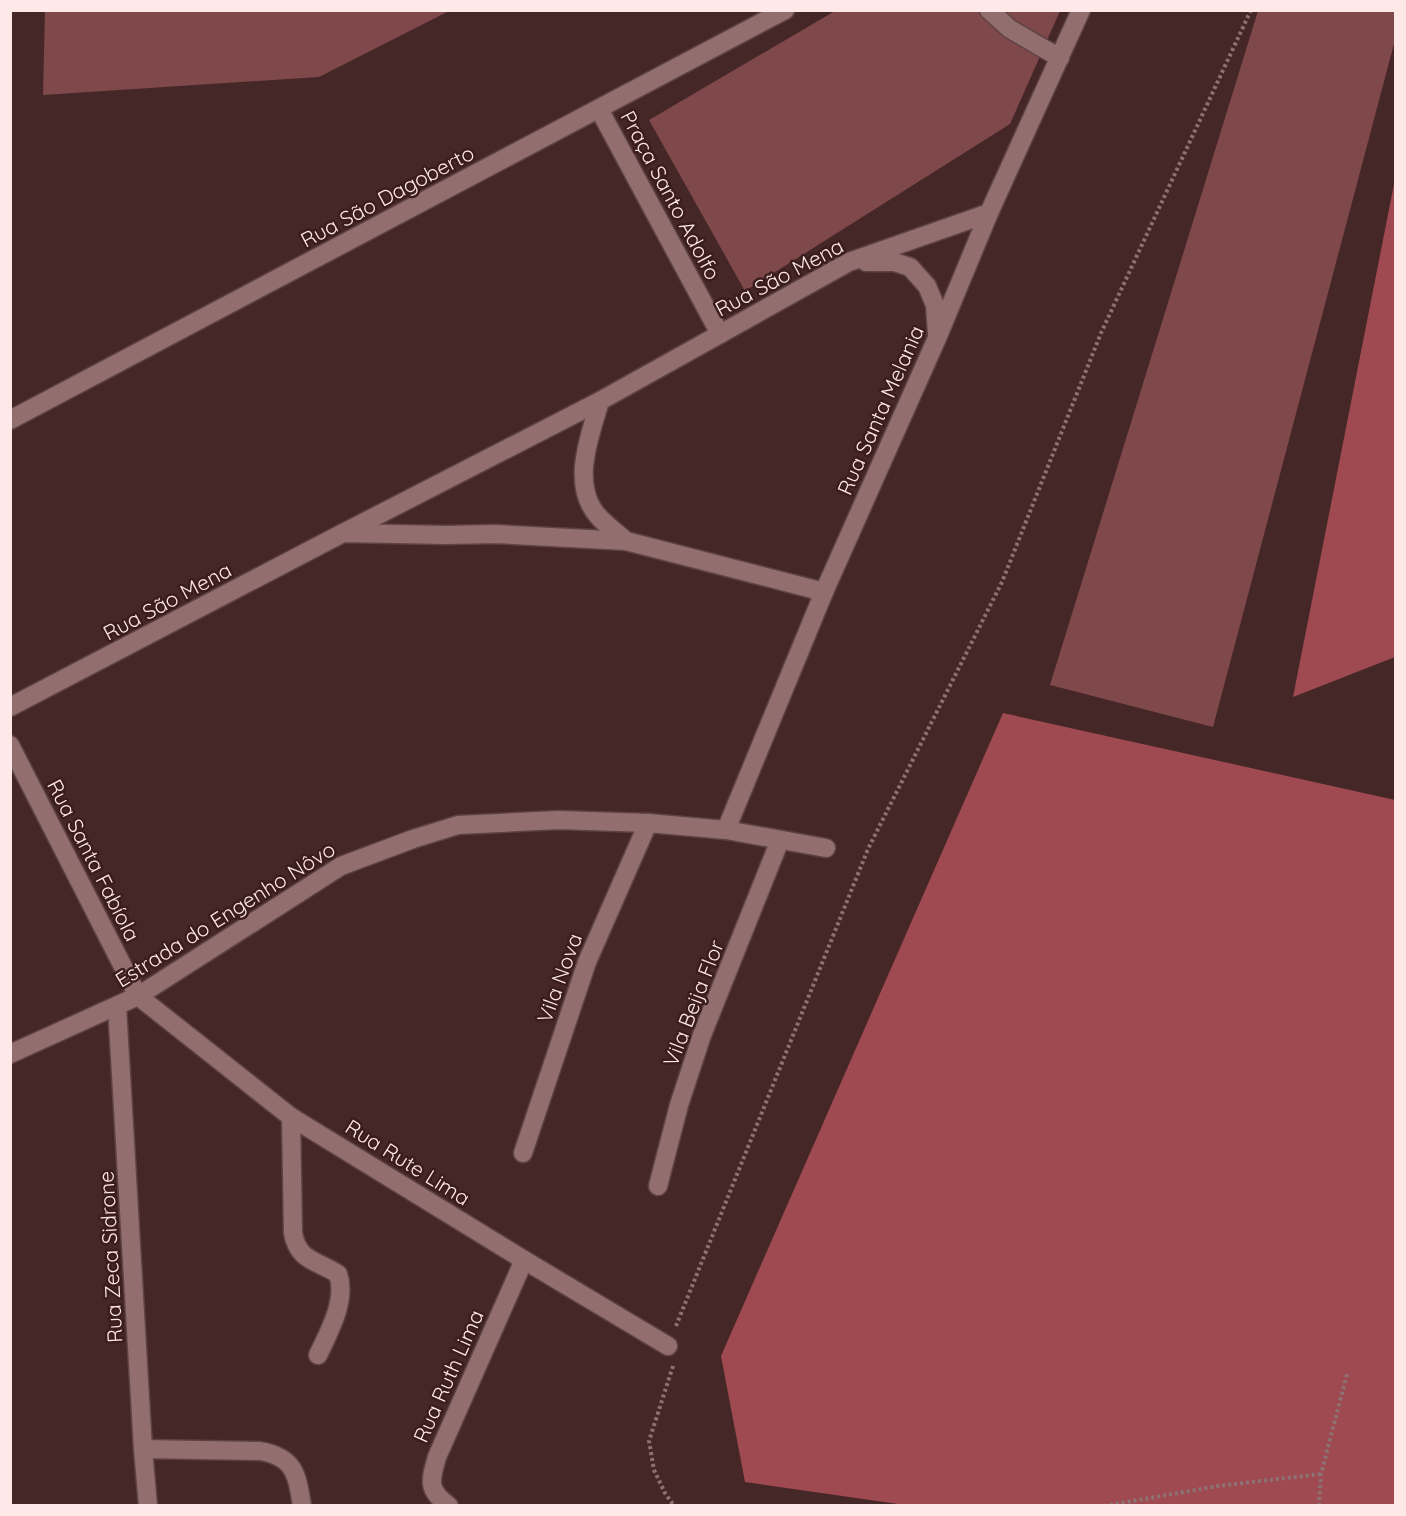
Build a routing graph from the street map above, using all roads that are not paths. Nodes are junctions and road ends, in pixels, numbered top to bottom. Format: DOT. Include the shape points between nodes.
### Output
graph roads {
  1 [pos="785,10"];
  2 [pos="989,10"];
  3 [pos="1081,10"];
  4 [pos="1060,58"];
  5 [pos="599,110"];
  6 [pos="989,213"];
  7 [pos="849,262"];
  8 [pos="720,334"];
  9 [pos="938,336"];
  10 [pos="600,401"];
  11 [pos="10,420"];
  12 [pos="343,533"];
  13 [pos="626,541"];
  14 [pos="824,592"];
  15 [pos="10,708"];
  16 [pos="10,745"];
  17 [pos="648,822"];
  18 [pos="726,830"];
  19 [pos="780,840"];
  20 [pos="826,848"];
  21 [pos="138,996"];
  22 [pos="117,1006"];
  23 [pos="10,1053"];
  24 [pos="291,1117"];
  25 [pos="523,1153"];
  26 [pos="658,1186"];
  27 [pos="524,1260"];
  28 [pos="668,1346"];
  29 [pos="318,1355"];
  30 [pos="143,1449"];
  31 [pos="148,1506"];
  32 [pos="302,1506"];
  33 [pos="449,1506"];
  1 -- 5 [label="street, Rua São Dagoberto"];
  2 -- 4 [label="street" via="1010,29"];
  3 -- 4 [label="street, Rua Santa Melania"];
  4 -- 6 [label="street, Rua Santa Melania"];
  5 -- 8 [label="street, Praça Santo Adolfo"];
  5 -- 11 [label="street, Rua São Dagoberto"];
  6 -- 7 [label="street, Rua São Mena"];
  6 -- 9 [label="street, Rua Santa Melania"];
  7 -- 8 [label="street, Rua São Mena"];
  7 -- 9 [label="street" via="894,262 910,267 927,286 935,305"];
  8 -- 10 [label="street, Rua São Mena"];
  9 -- 14 [label="street, Rua Santa Melania"];
  10 -- 12 [label="street, Rua São Mena"];
  10 -- 13 [label="street, Rua São Mena" via="586,451 584,480 597,516"];
  12 -- 13 [label="street, Rua São Mena" via="496,534"];
  12 -- 15 [label="street, Rua São Mena"];
  13 -- 14 [label="street, Rua São Mena"];
  14 -- 18 [label="street, Rua Santa Melania"];
  16 -- 21 [label="street, Rua Santa Fabíola"];
  17 -- 18 [label="street, Estrada do Engenho Nôvo"];
  17 -- 21 [label="street, Estrada do Engenho Nôvo" via="558,820 458,825 413,839 341,866"];
  17 -- 25 [label="street, Vila Nova" via="587,962"];
  18 -- 19 [label="street, Estrada do Engenho Nôvo"];
  19 -- 20 [label="street, Estrada do Engenho Nôvo"];
  19 -- 26 [label="street, Vila Beija Flor" via="702,1035"];
  21 -- 22 [label="street, Estrada do Engenho Nôvo"];
  21 -- 24 [label="street, Rua Rute Lima"];
  22 -- 23 [label="street, Estrada do Engenho Nôvo"];
  22 -- 30 [label="street, Rua Zeca Sidrone"];
  24 -- 27 [label="street, Rua Rute Lima"];
  24 -- 29 [label="street" via="295,1246 303,1255 338,1274 341,1284 335,1314"];
  27 -- 28 [label="street, Rua Rute Lima"];
  27 -- 33 [label="street, Rua Ruth Lima" via="437,1457 432,1488"];
  30 -- 31 [label="street, Rua Zeca Sidrone"];
  30 -- 32 [label="street" via="271,1453 290,1465 298,1477"];
}
